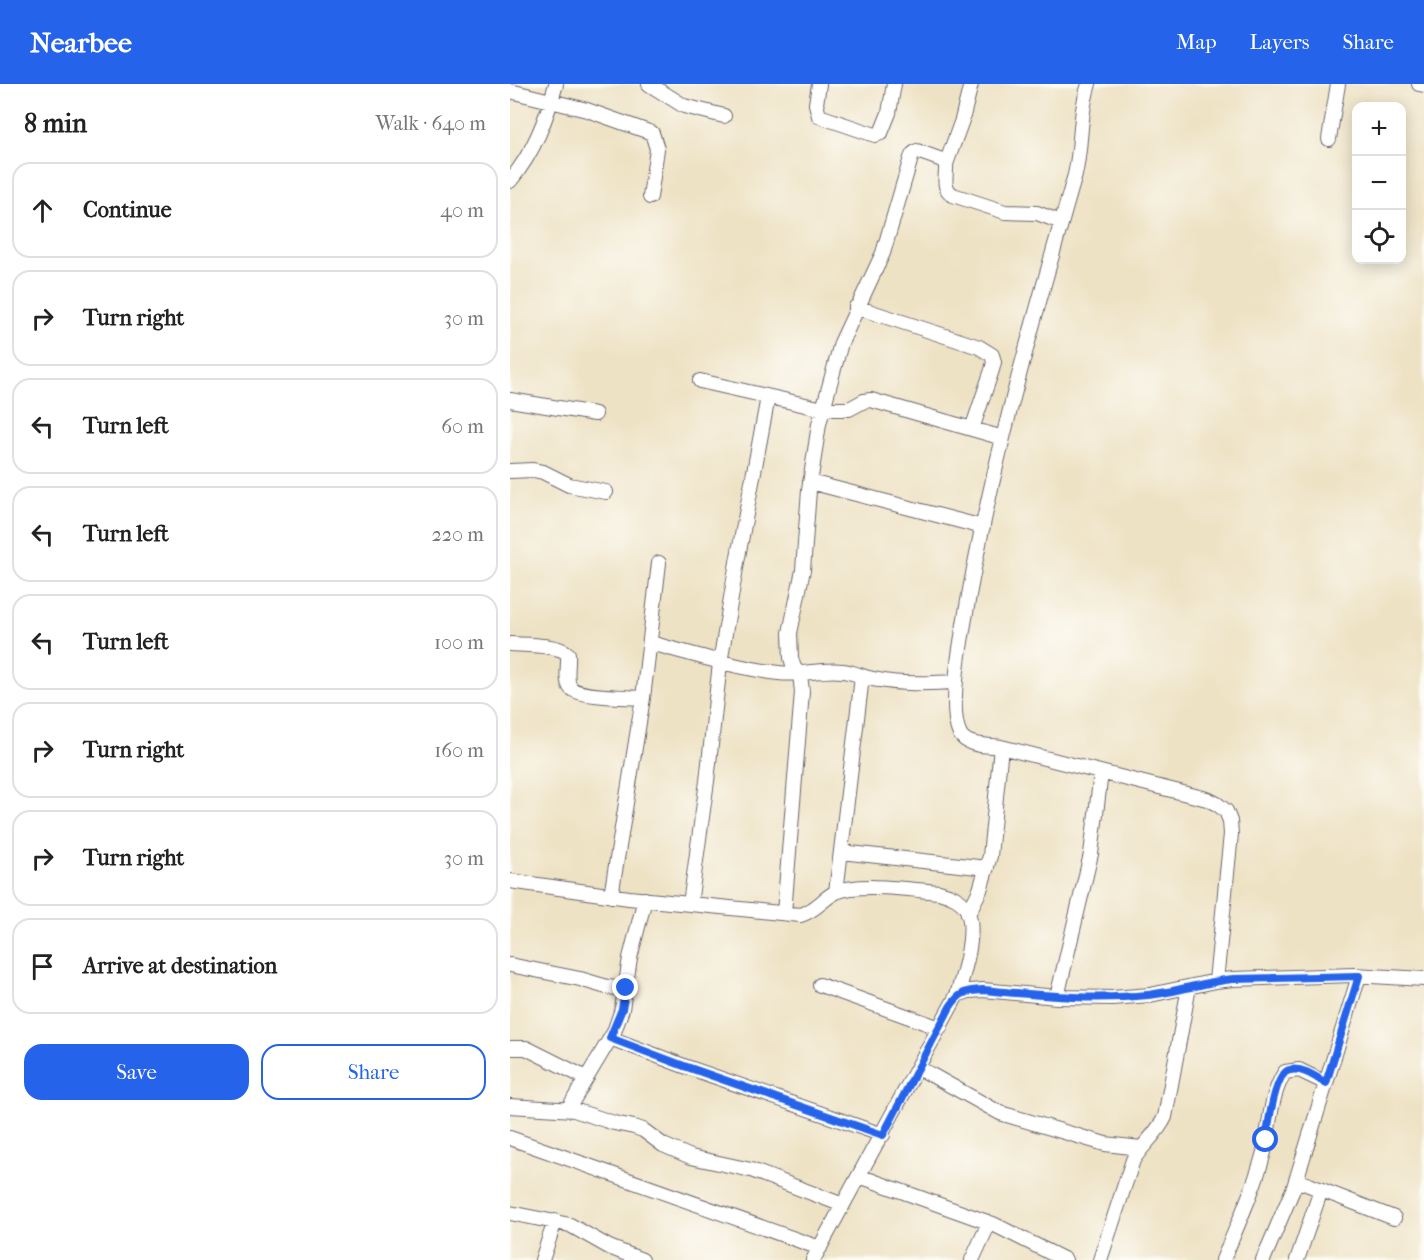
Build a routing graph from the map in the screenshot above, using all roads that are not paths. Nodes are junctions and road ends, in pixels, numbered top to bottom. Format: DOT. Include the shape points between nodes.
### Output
graph roads {
  1 [pos="556,84"];
  2 [pos="649,84"];
  3 [pos="819,84"];
  4 [pos="894,84"];
  5 [pos="971,84"];
  6 [pos="1089,84"];
  7 [pos="1338,84"];
  8 [pos="1419,84"];
  9 [pos="1424,85"];
  10 [pos="510,91"];
  11 [pos="552,101"];
  12 [pos="724,116"];
  13 [pos="1329,139"];
  14 [pos="946,164"];
  15 [pos="510,181"];
  16 [pos="650,197"];
  17 [pos="1061,222"];
  18 [pos="856,307"];
  19 [pos="700,381"];
  20 [pos="768,397"];
  21 [pos="510,400"];
  22 [pos="823,409"];
  23 [pos="595,414"];
  24 [pos="972,429"];
  25 [pos="1003,438"];
  26 [pos="510,471"];
  27 [pos="810,482"];
  28 [pos="606,492"];
  29 [pos="983,527"];
  30 [pos="659,563"];
  31 [pos="650,643"];
  32 [pos="510,644"];
  33 [pos="720,663"];
  34 [pos="800,674"];
  35 [pos="862,676"];
  36 [pos="956,682"];
  37 [pos="643,698"];
  38 [pos="1002,747"];
  39 [pos="1101,773"];
  40 [pos="841,852"];
  41 [pos="987,868"];
  42 [pos="510,881"];
  43 [pos="836,892"];
  44 [pos="611,896"];
  45 [pos="645,899"];
  46 [pos="690,904"];
  47 [pos="784,913"];
  48 [pos="968,914"];
  49 [pos="510,965"];
  50 [pos="1359,976"];
  51 [pos="1424,979"];
  52 [pos="1216,981"];
  53 [pos="820,985"];
  54 [pos="1189,987"];
  55 [pos="626,988"];
  56 [pos="957,995"];
  57 [pos="1057,997"];
  58 [pos="940,1028"];
  59 [pos="610,1038"];
  60 [pos="510,1048"];
  61 [pos="919,1068"];
  62 [pos="586,1078"];
  63 [pos="1326,1083"];
  64 [pos="510,1106"];
  65 [pos="568,1109"];
  66 [pos="883,1135"];
  67 [pos="510,1138"];
  68 [pos="1140,1148"];
  69 [pos="859,1176"];
  70 [pos="1296,1180"];
  71 [pos="1321,1190"];
  72 [pos="843,1205"];
  73 [pos="510,1213"];
  74 [pos="1394,1218"];
  75 [pos="555,1221"];
  76 [pos="989,1223"];
  77 [pos="816,1254"];
  78 [pos="542,1260"];
  79 [pos="642,1260"];
  80 [pos="972,1260"];
  81 [pos="1065,1260"];
  82 [pos="1100,1260"];
  83 [pos="1223,1260"];
  84 [pos="1263,1260"];
  85 [pos="1298,1260"];
  1 -- 11 [label="street"];
  2 -- 12 [label="street" via="684,106"];
  3 -- 4 [label="street" via="819,116 875,135 885,126"];
  5 -- 14 [label="street"];
  6 -- 17 [label="street" via="1077,164"];
  7 -- 13 [label="street"];
  8 -- 9 [label="street"];
  10 -- 11 [label="street"];
  11 -- 15 [label="street" via="533,150"];
  11 -- 16 [label="street" via="652,134 657,149"];
  14 -- 17 [label="street" via="945,186 953,195 1005,212 1037,213"];
  14 -- 18 [label="street" via="931,155 913,154 883,253"];
  17 -- 25 [label="street"];
  18 -- 22 [label="street" via="841,343"];
  18 -- 24 [label="street" via="979,347 992,355 992,370"];
  19 -- 20 [label="street"];
  20 -- 22 [label="street"];
  20 -- 33 [label="street"];
  21 -- 23 [label="street"];
  22 -- 24 [label="street" via="849,409 871,400"];
  22 -- 27 [label="street"];
  24 -- 25 [label="street"];
  25 -- 29 [label="street"];
  26 -- 28 [label="street" via="543,472 569,485"];
  27 -- 29 [label="street"];
  27 -- 34 [label="street" via="803,570 790,633 790,658"];
  29 -- 36 [label="street"];
  30 -- 31 [label="street"];
  31 -- 33 [label="street"];
  31 -- 37 [label="street"];
  32 -- 37 [label="street" via="565,650 569,687 573,691"];
  33 -- 34 [label="street"];
  33 -- 46 [label="street"];
  34 -- 35 [label="street" via="834,670"];
  34 -- 47 [label="street" via="802,692"];
  35 -- 36 [label="street" via="891,682"];
  35 -- 40 [label="street"];
  36 -- 38 [label="street" via="960,734 975,744"];
  37 -- 44 [label="street"];
  38 -- 39 [label="street"];
  38 -- 41 [label="street"];
  39 -- 52 [label="street" via="1207,800 1226,811 1230,847"];
  39 -- 57 [label="street" via="1090,854"];
  40 -- 41 [label="street"];
  40 -- 43 [label="street"];
  41 -- 48 [label="street"];
  42 -- 44 [label="street"];
  43 -- 47 [label="street" via="813,911 801,915"];
  43 -- 48 [label="street" via="851,888 939,892 960,902"];
  44 -- 45 [label="street"];
  45 -- 46 [label="street"];
  45 -- 55 [label="street"];
  46 -- 47 [label="street"];
  48 -- 56 [label="street" via="968,956"];
  49 -- 55 [label="street"];
  50 -- 51 [label="street"];
  50 -- 52 [label="street"];
  50 -- 63 [label="street"];
  52 -- 54 [label="street"];
  53 -- 58 [label="street"];
  54 -- 57 [label="street" via="1112,998"];
  54 -- 68 [label="street" via="1165,1117 1155,1135"];
  55 -- 59 [label="street"];
  56 -- 57 [label="street" via="983,990"];
  56 -- 58 [label="street"];
  58 -- 61 [label="street"];
  59 -- 62 [label="street"];
  59 -- 66 [label="street"];
  60 -- 62 [label="street" via="526,1048"];
  61 -- 66 [label="street"];
  61 -- 68 [label="street" via="1008,1116 1105,1144"];
  62 -- 65 [label="street"];
  63 -- 70 [label="street"];
  63 -- 83 [label="street" via="1292,1069 1281,1078 1263,1152"];
  64 -- 65 [label="street"];
  65 -- 72 [label="street" via="643,1130 692,1157 751,1170"];
  66 -- 69 [label="street"];
  67 -- 77 [label="street"];
  68 -- 82 [label="street"];
  69 -- 72 [label="street"];
  69 -- 76 [label="street"];
  70 -- 71 [label="street"];
  70 -- 84 [label="street"];
  71 -- 74 [label="street"];
  71 -- 85 [label="street"];
  72 -- 77 [label="street"];
  73 -- 75 [label="street"];
  75 -- 78 [label="street"];
  75 -- 79 [label="street"];
  76 -- 80 [label="street"];
  76 -- 81 [label="street"];
}
